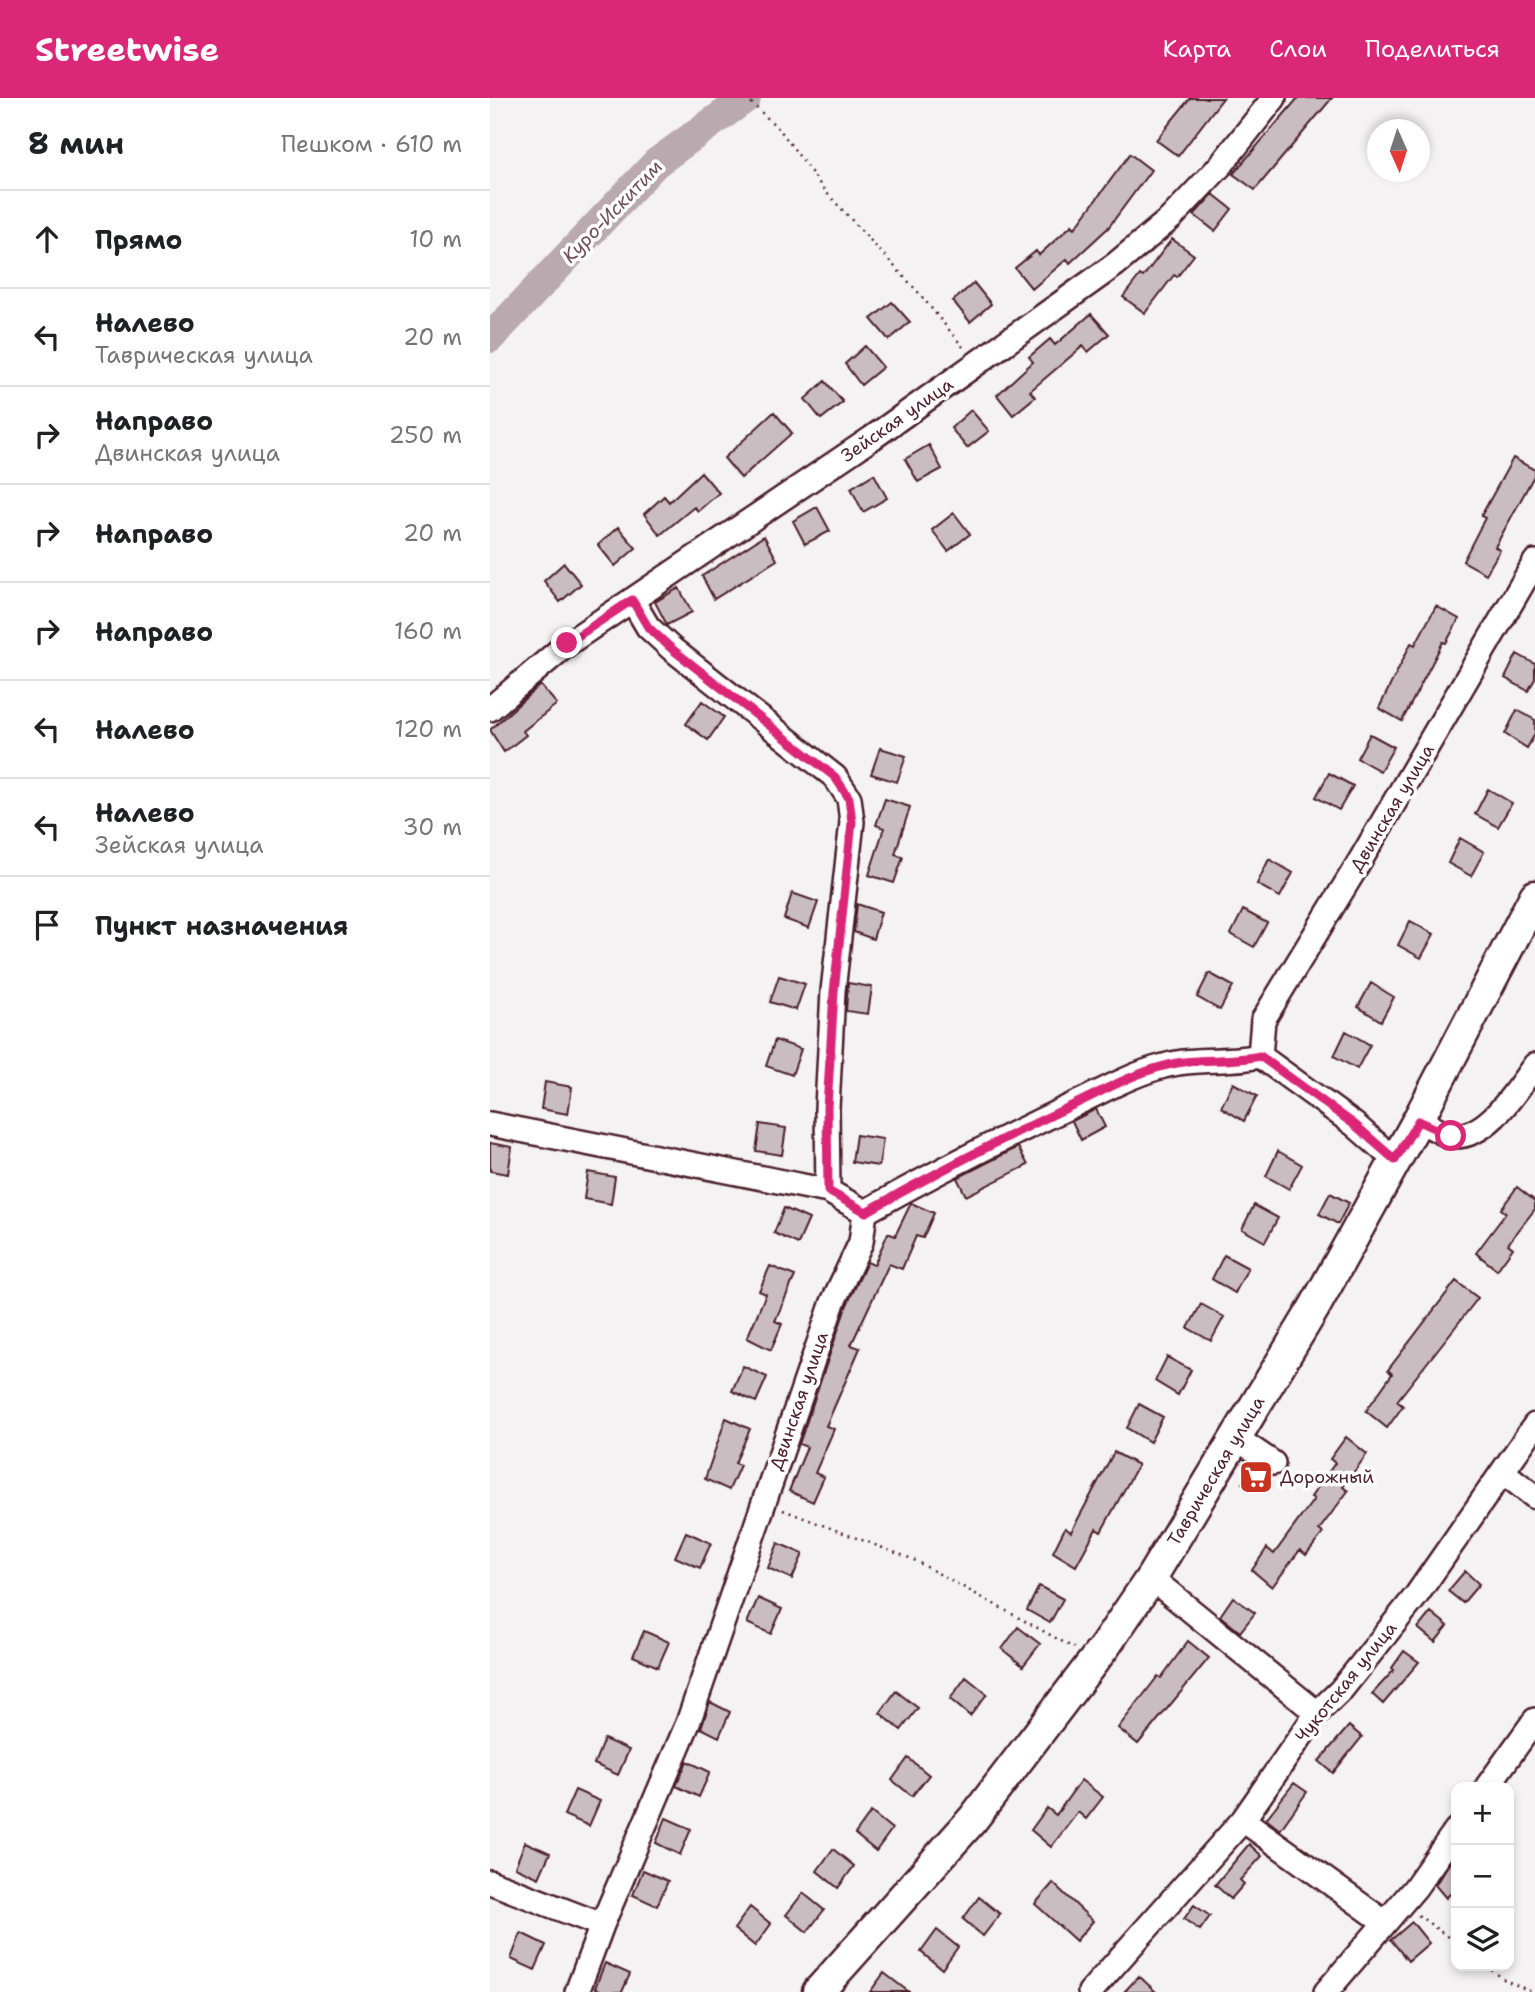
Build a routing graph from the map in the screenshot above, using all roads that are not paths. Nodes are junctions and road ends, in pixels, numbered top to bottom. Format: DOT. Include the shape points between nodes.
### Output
graph roads {
  1 [pos="1274,98"];
  2 [pos="1535,562"];
  3 [pos="632,600"];
  4 [pos="490,709"];
  5 [pos="1535,896"];
  6 [pos="1260,1056"];
  7 [pos="1535,1065"];
  8 [pos="1418,1121"];
  9 [pos="490,1124"];
  10 [pos="1395,1160"];
  11 [pos="828,1191"];
  12 [pos="866,1212"];
  13 [pos="1535,1425"];
  14 [pos="1236,1438"];
  15 [pos="1273,1463"];
  16 [pos="1503,1472"];
  17 [pos="1535,1497"];
  18 [pos="1151,1578"];
  19 [pos="1317,1713"];
  20 [pos="1535,1720"];
  21 [pos="1491,1782"];
  22 [pos="1242,1820"];
  23 [pos="1451,1837"];
  24 [pos="490,1882"];
  25 [pos="1383,1922"];
  26 [pos="602,1925"];
  27 [pos="578,1992"];
  28 [pos="818,1992"];
  29 [pos="1090,1992"];
  30 [pos="1326,1992"];
  1 -- 3 [label="street, Зейская улица" via="1171,218 1116,264"];
  2 -- 6 [label="street, Двинская улица" via="1263,1020"];
  3 -- 4 [label="street, Зейская улица" via="567,643"];
  3 -- 11 [label="street" via="648,627 672,649 835,777 849,798 852,822 827,1108"];
  5 -- 8 [label="main road, Таврическая улица"];
  6 -- 10 [label="street"];
  6 -- 12 [label="street" via="1165,1065 973,1152"];
  7 -- 8 [label="street" via="1506,1102 1468,1135 1451,1136"];
  8 -- 10 [label="main road, Таврическая улица"];
  9 -- 11 [label="street"];
  10 -- 14 [label="main road, Таврическая улица"];
  11 -- 12 [label="street"];
  12 -- 26 [label="street, Двинская улица" via="861,1242 833,1302 688,1723"];
  13 -- 16 [label="street, Чукотская улица"];
  14 -- 15 [label="street"];
  14 -- 18 [label="main road, Таврическая улица"];
  16 -- 17 [label="street"];
  16 -- 19 [label="street, Чукотская улица" via="1416,1595 1341,1690"];
  18 -- 19 [label="street"];
  18 -- 28 [label="main road, Таврическая улица" via="974,1819"];
  19 -- 22 [label="street, Чукотская улица"];
  20 -- 21 [label="street"];
  22 -- 25 [label="street"];
  22 -- 29 [label="street, Чукотская улица"];
  23 -- 25 [label="street"];
  24 -- 26 [label="street"];
  25 -- 30 [label="street"];
  26 -- 27 [label="street, Двинская улица"];
}
